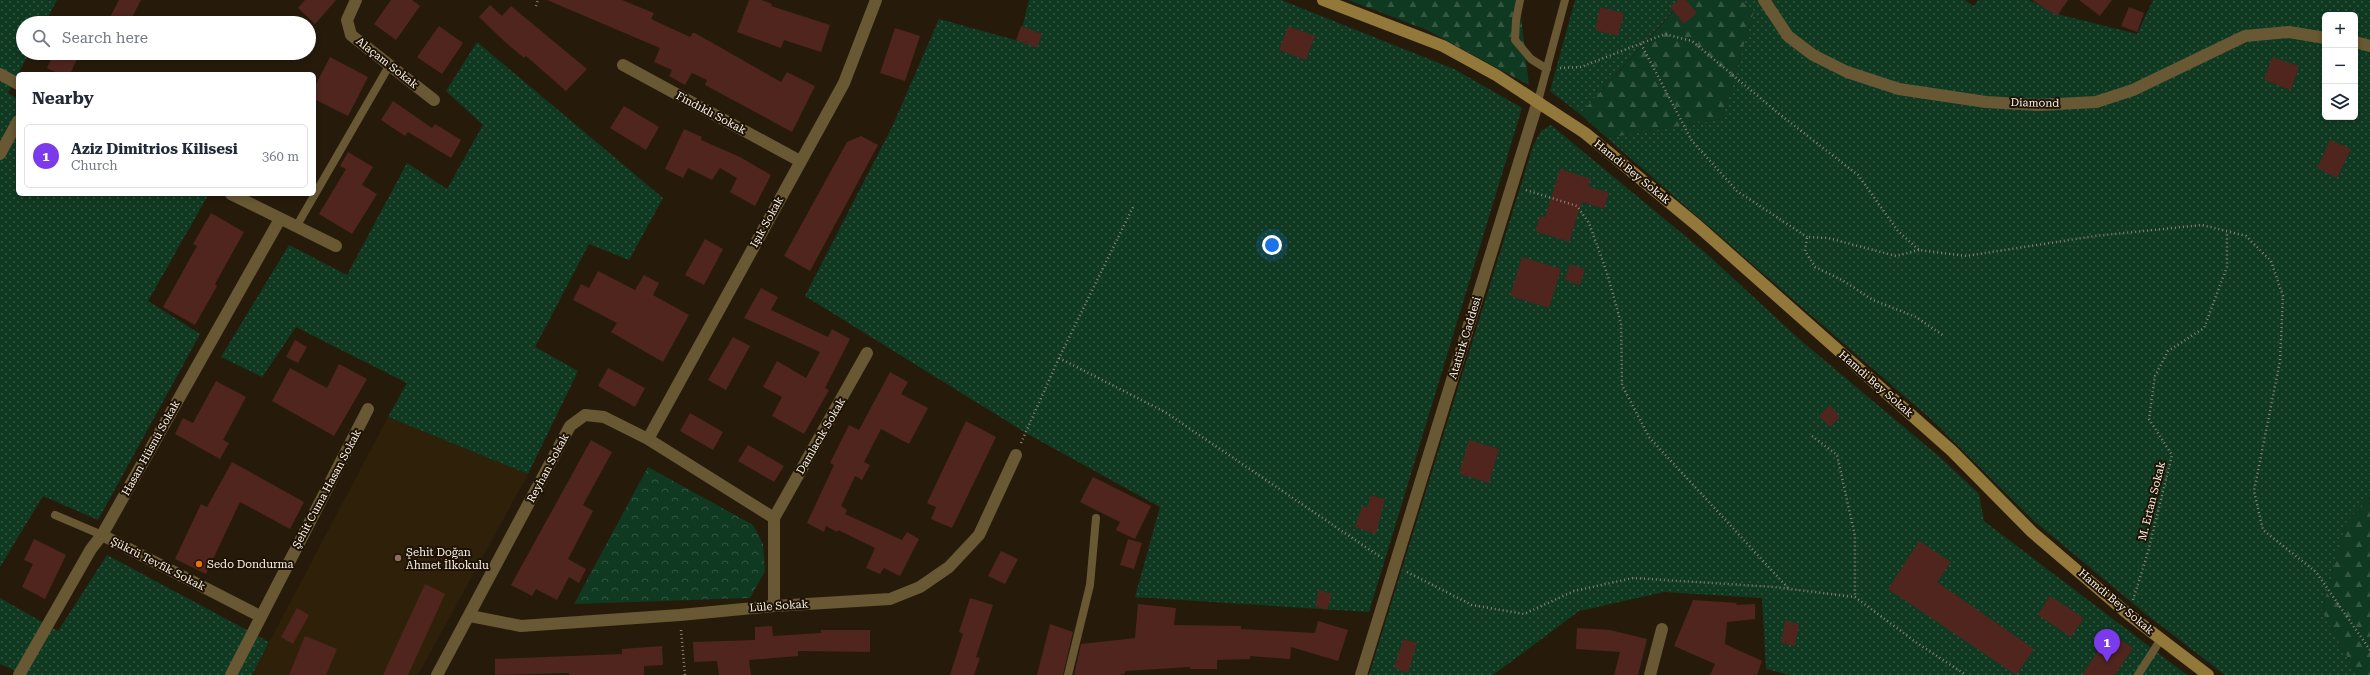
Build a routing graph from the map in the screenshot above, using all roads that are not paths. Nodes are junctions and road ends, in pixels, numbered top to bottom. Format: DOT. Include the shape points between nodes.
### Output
graph roads {
  1 [pos="356,0"];
  2 [pos="876,0"];
  3 [pos="1323,0"];
  4 [pos="1520,0"];
  5 [pos="1565,0"];
  6 [pos="1764,0"];
  7 [pos="2322,38"];
  8 [pos="2358,43"];
  9 [pos="2370,46"];
  10 [pos="623,65"];
  11 [pos="389,66"];
  12 [pos="1547,69"];
  13 [pos="0,74"];
  14 [pos="16,83"];
  15 [pos="434,100"];
  16 [pos="1538,101"];
  17 [pos="16,125"];
  18 [pos="0,154"];
  19 [pos="800,161"];
  20 [pos="316,192"];
  21 [pos="235,196"];
  22 [pos="314,196"];
  23 [pos="280,219"];
  24 [pos="296,227"];
  25 [pos="336,246"];
  26 [pos="867,353"];
  27 [pos="368,409"];
  28 [pos="648,439"];
  29 [pos="1016,455"];
  30 [pos="55,515"];
  31 [pos="774,518"];
  32 [pos="1096,518"];
  33 [pos="102,535"];
  34 [pos="774,606"];
  35 [pos="260,616"];
  36 [pos="470,616"];
  37 [pos="1662,629"];
  38 [pos="2161,639"];
  39 [pos="19,675"];
  40 [pos="231,675"];
  41 [pos="437,675"];
  42 [pos="1068,675"];
  43 [pos="1361,675"];
  44 [pos="1650,675"];
  45 [pos="2138,675"];
  46 [pos="2208,675"];
  1 -- 11 [label="street, Alaçam Sokak" via="347,20 351,35"];
  2 -- 19 [label="street, Işık Sokak" via="844,83"];
  3 -- 16 [label="street, Hamdi Bey Sokak" via="1443,46"];
  4 -- 12 [label="lane" via="1515,40 1531,59"];
  5 -- 12 [label="lane, Atatürk Caddesi"];
  6 -- 7 [label="street, Diamond" via="1788,36 1813,55 1846,72 1899,89 1986,102 2038,105 2096,102 2133,90 2245,36 2289,32"];
  8 -- 9 [label="street"];
  10 -- 19 [label="street, Findıklı Sokak"];
  11 -- 15 [label="street, Alaçam Sokak"];
  11 -- 20 [label="lane"];
  12 -- 16 [label="lane, Atatürk Caddesi"];
  13 -- 14 [label="street"];
  16 -- 38 [label="street, Hamdi Bey Sokak" via="1585,133 1699,227 1952,451 2032,532"];
  16 -- 43 [label="street, Atatürk Caddesi"];
  17 -- 18 [label="street"];
  19 -- 28 [label="street, Işık Sokak"];
  21 -- 23 [label="street"];
  22 -- 24 [label="lane"];
  23 -- 24 [label="street"];
  23 -- 33 [label="street, Hasan Hüsnü Sokak"];
  24 -- 25 [label="street"];
  26 -- 31 [label="street, Damlacık Sokak"];
  27 -- 35 [label="street, Şehit Cuma Hasan Sokak"];
  28 -- 31 [label="street, Reyhan Sokak"];
  28 -- 36 [label="street, Reyhan Sokak" via="604,417 585,415 570,426"];
  29 -- 34 [label="street, Lüle Sokak" via="979,535 949,567 920,587 890,599"];
  30 -- 33 [label="lane, Şükrü Tevfik Sokak"];
  31 -- 34 [label="street"];
  32 -- 42 [label="lane" via="1090,585"];
  33 -- 35 [label="street, Şükrü Tevfik Sokak"];
  33 -- 39 [label="street, Hasan Hüsnü Sokak" via="91,549"];
  34 -- 36 [label="street, Lüle Sokak" via="521,626"];
  35 -- 40 [label="street, Şehit Cuma Hasan Sokak"];
  36 -- 41 [label="street, Reyhan Sokak"];
  37 -- 44 [label="street"];
  38 -- 45 [label="lane"];
  38 -- 46 [label="street, Hamdi Bey Sokak"];
}
